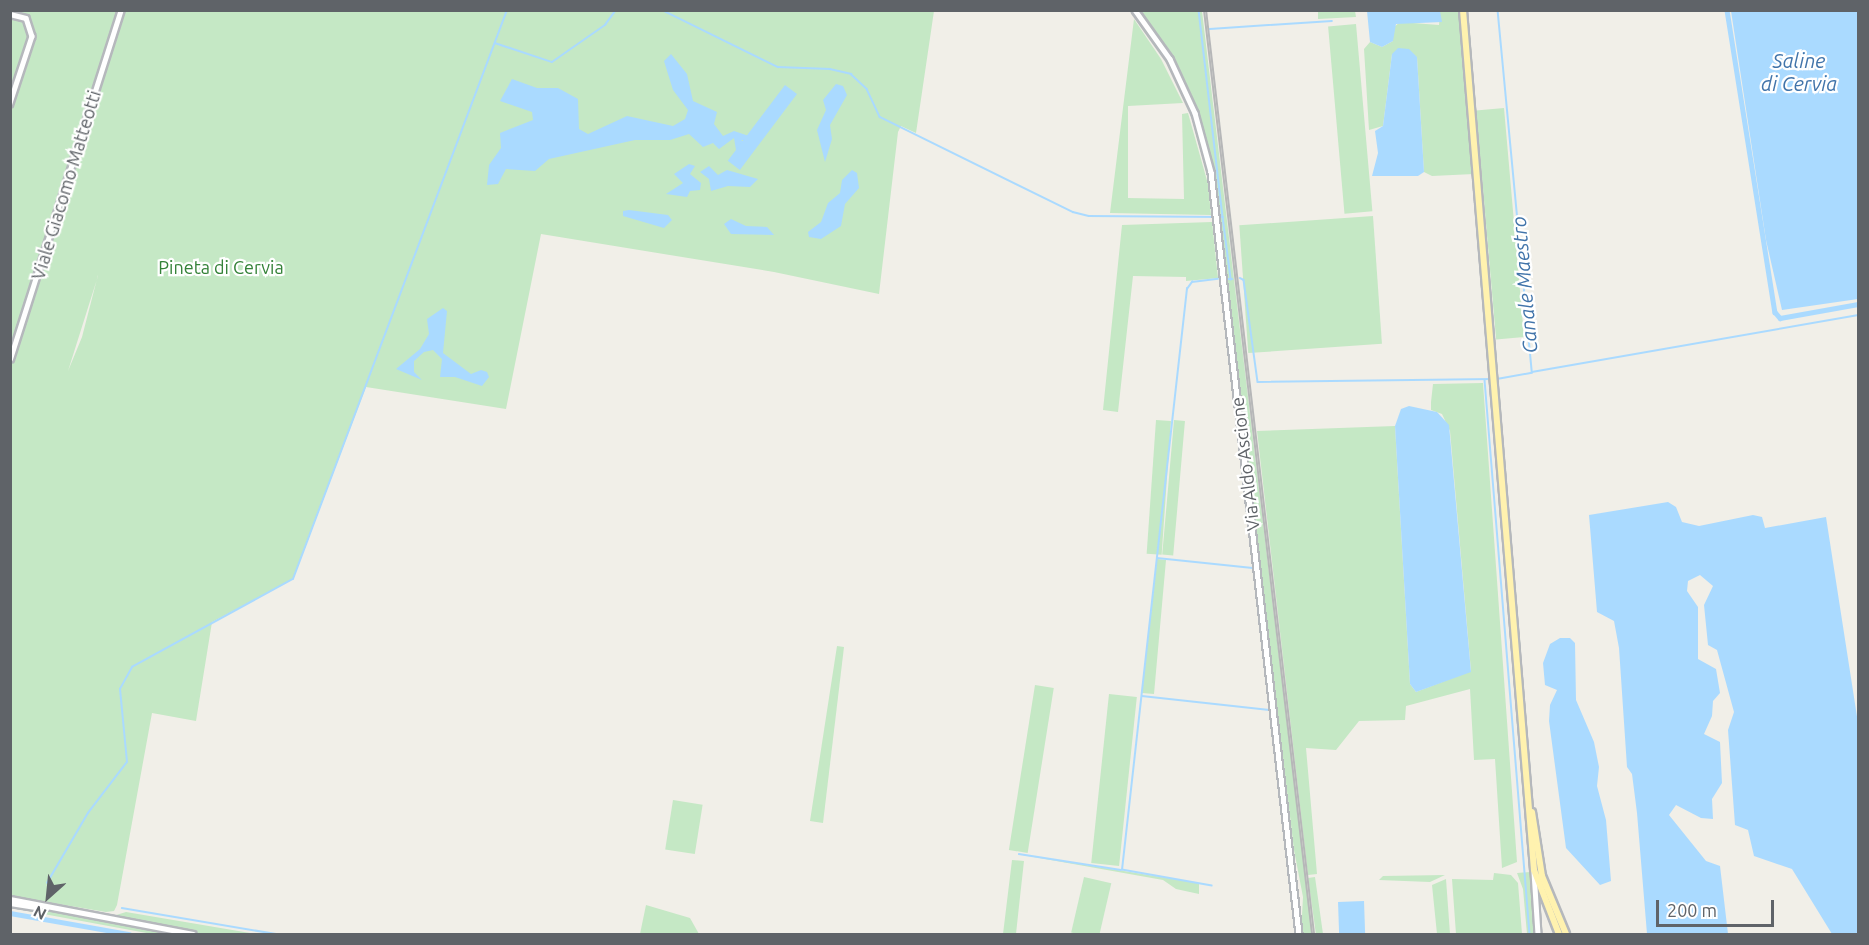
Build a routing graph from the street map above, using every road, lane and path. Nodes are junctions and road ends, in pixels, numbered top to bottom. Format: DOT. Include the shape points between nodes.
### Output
graph roads {
  1 [pos="121,10"];
  2 [pos="1136,10"];
  3 [pos="1463,10"];
  4 [pos="15,13"];
  5 [pos="10,103"];
  6 [pos="10,359"];
  7 [pos="1527,786"];
  8 [pos="1534,870"];
  9 [pos="10,901"];
  10 [pos="194,934"];
  11 [pos="1299,934"];
  12 [pos="1538,934"];
  13 [pos="1559,934"];
  14 [pos="1566,934"];
  1 -- 6 [label="street, Viale Giacomo Matteotti"];
  2 -- 11 [label="street, Via Aldo Ascione" via="1170,59 1195,113 1211,172"];
  3 -- 7 [label="main road"];
  4 -- 5 [label="street" via="26,18 32,36"];
  7 -- 8 [label="main road"];
  7 -- 14 [label="main road" via="1542,876"];
  8 -- 12 [label="street"];
  8 -- 13 [label="main road"];
  9 -- 10 [label="street"];
}
